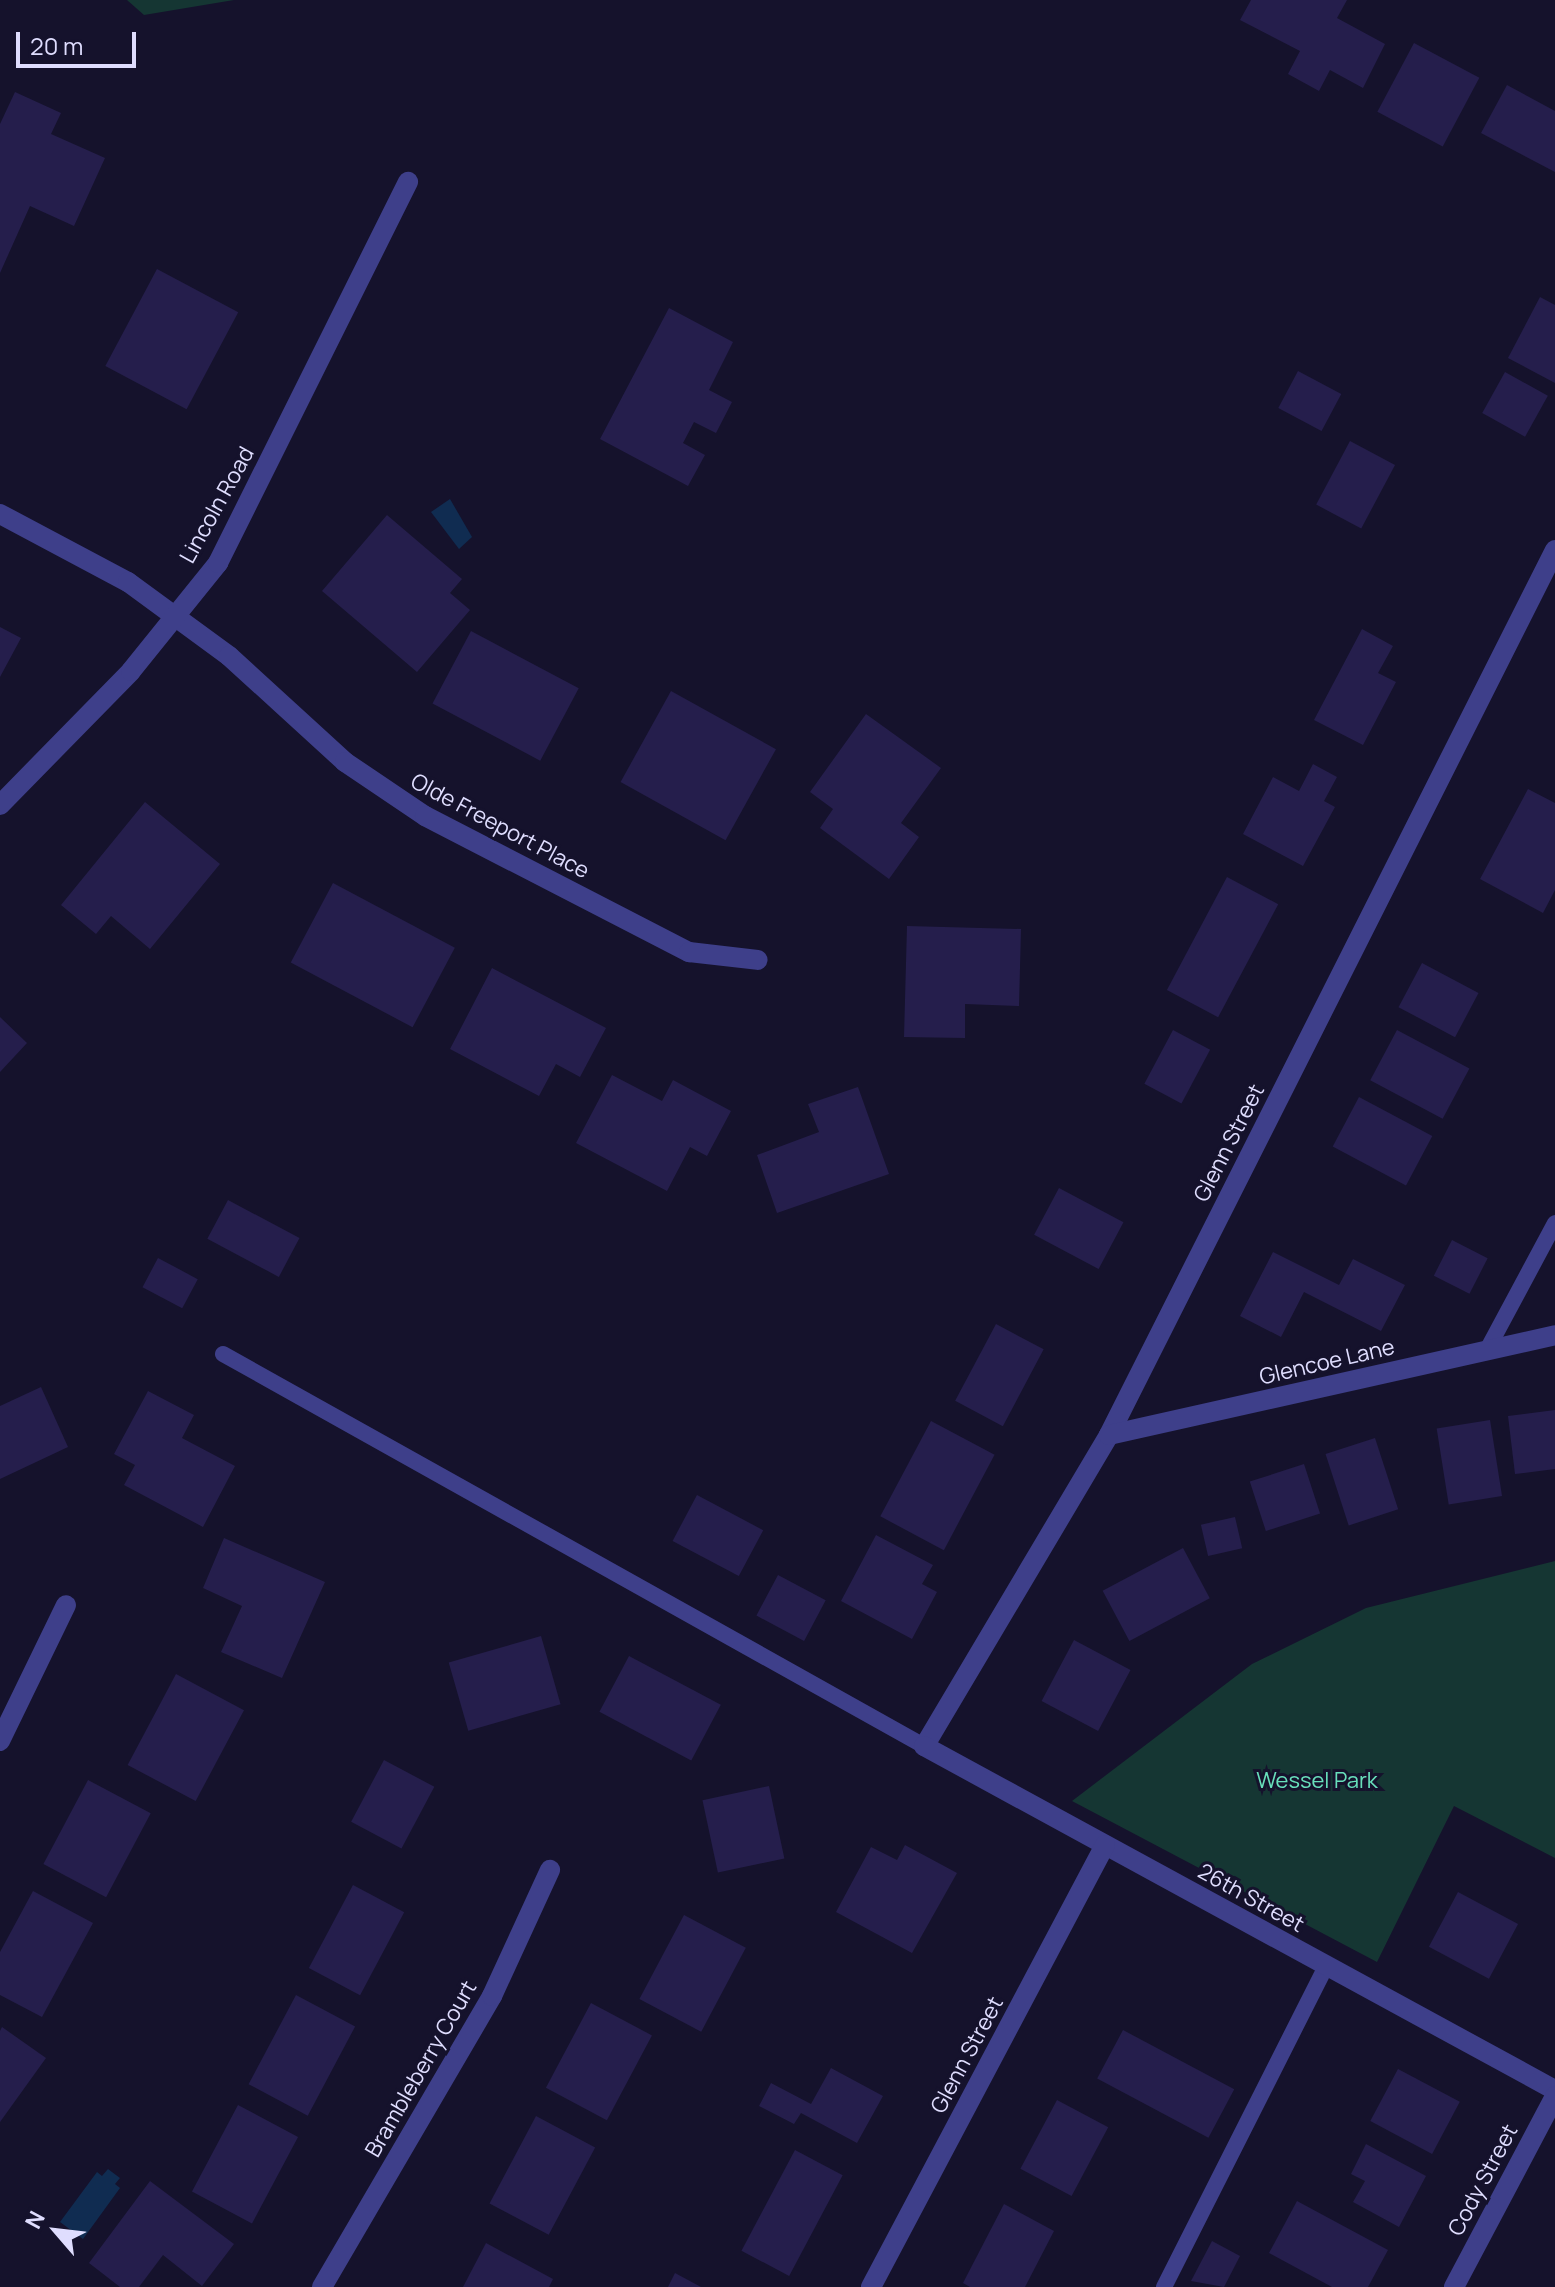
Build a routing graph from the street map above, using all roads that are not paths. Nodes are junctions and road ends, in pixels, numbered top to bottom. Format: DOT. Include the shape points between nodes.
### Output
graph roads {
  1 [pos="408,182"];
  2 [pos="0,514"];
  3 [pos="1555,550"];
  4 [pos="175,616"];
  5 [pos="0,805"];
  6 [pos="758,960"];
  7 [pos="1555,1223"];
  8 [pos="1555,1335"];
  9 [pos="1487,1350"];
  10 [pos="223,1354"];
  11 [pos="1109,1435"];
  12 [pos="66,1605"];
  13 [pos="0,1741"];
  14 [pos="924,1746"];
  15 [pos="1105,1845"];
  16 [pos="550,1870"];
  17 [pos="1326,1966"];
  18 [pos="1555,2090"];
  19 [pos="1555,2096"];
  20 [pos="322,2287"];
  21 [pos="871,2287"];
  22 [pos="1164,2287"];
  23 [pos="1454,2287"];
  1 -- 4 [label="street, Lincoln Road" via="218,563"];
  2 -- 4 [label="street, Olde Freeport Place" via="128,582"];
  3 -- 11 [label="street, Glenn Street"];
  4 -- 5 [label="street, Lincoln Road" via="131,671"];
  4 -- 6 [label="street, Olde Freeport Place" via="229,656 345,762 425,816 689,952"];
  7 -- 9 [label="lane"];
  8 -- 9 [label="street, Glencoe Lane"];
  9 -- 11 [label="street, Glencoe Lane"];
  10 -- 14 [label="lane"];
  11 -- 14 [label="street, Glenn Street"];
  12 -- 13 [label="street"];
  14 -- 15 [label="street, 26th Street"];
  15 -- 17 [label="street, 26th Street"];
  15 -- 21 [label="street, Glenn Street"];
  16 -- 20 [label="street, Brambleberry Court" via="492,1996"];
  17 -- 18 [label="street, 26th Street"];
  17 -- 22 [label="lane"];
  19 -- 23 [label="street, Cody Street"];
}
